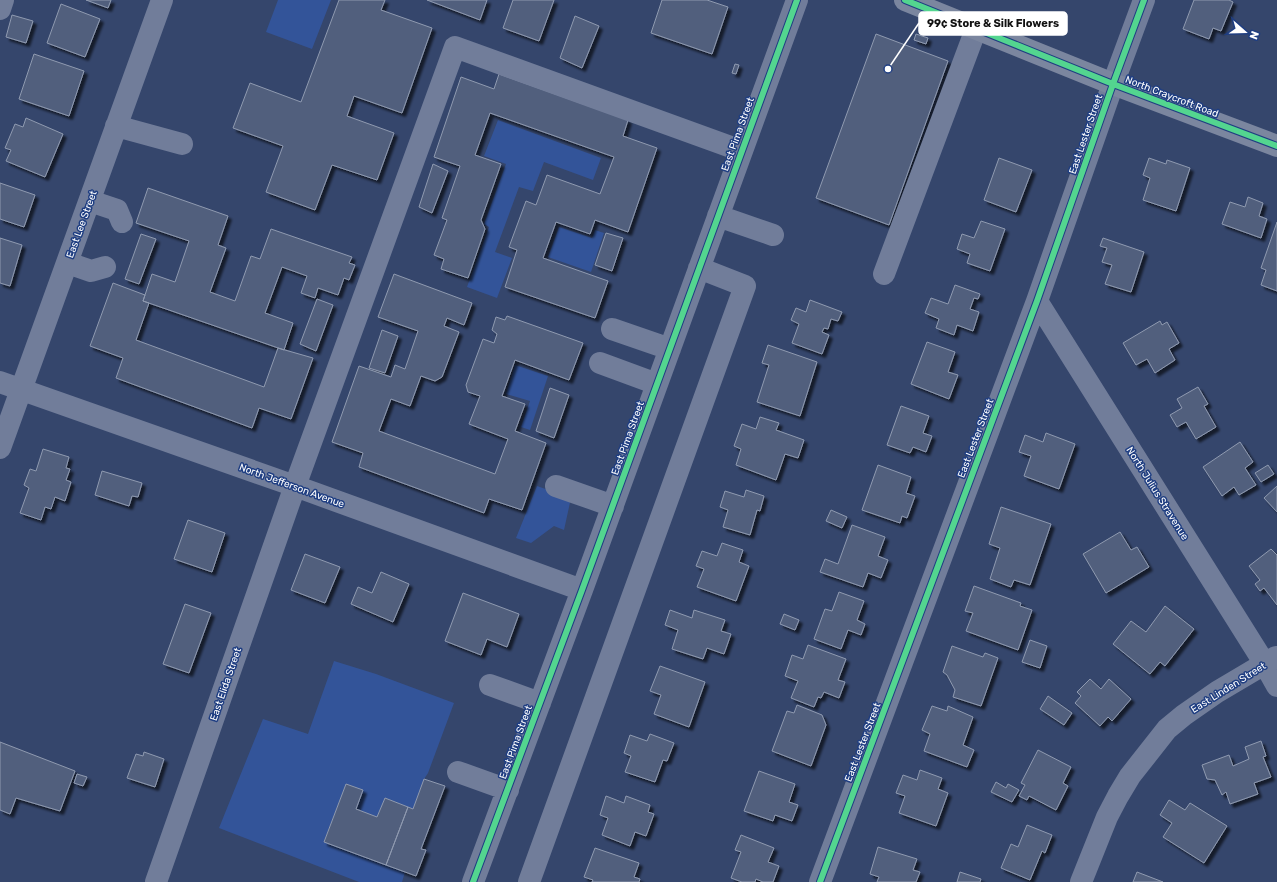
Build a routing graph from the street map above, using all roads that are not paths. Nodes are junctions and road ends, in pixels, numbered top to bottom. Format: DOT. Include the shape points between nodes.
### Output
graph roads {
  1 [pos="3,0"];
  2 [pos="162,0"];
  3 [pos="797,0"];
  4 [pos="904,0"];
  5 [pos="1144,0"];
  6 [pos="0,9"];
  7 [pos="976,29"];
  8 [pos="1113,84"];
  9 [pos="116,126"];
  10 [pos="182,144"];
  11 [pos="1277,146"];
  12 [pos="742,151"];
  13 [pos="90,202"];
  14 [pos="718,216"];
  15 [pos="122,222"];
  16 [pos="773,235"];
  17 [pos="68,262"];
  18 [pos="105,267"];
  19 [pos="699,268"];
  20 [pos="884,274"];
  21 [pos="1038,301"];
  22 [pos="612,329"];
  23 [pos="670,349"];
  24 [pos="600,363"];
  25 [pos="0,382"];
  26 [pos="657,384"];
  27 [pos="22,390"];
  28 [pos="0,448"];
  29 [pos="295,486"];
  30 [pos="556,486"];
  31 [pos="613,506"];
  32 [pos="582,590"];
  33 [pos="1271,661"];
  34 [pos="490,685"];
  35 [pos="1277,686"];
  36 [pos="540,703"];
  37 [pos="458,772"];
  38 [pos="508,790"];
  39 [pos="156,882"];
  40 [pos="473,882"];
  41 [pos="529,882"];
  42 [pos="820,882"];
  43 [pos="1081,882"];
  1 -- 6 [label="street"];
  2 -- 9 [label="street, East Lee Street"];
  3 -- 12 [label="street, East Pima Street"];
  4 -- 7 [label="main road, North Craycroft Road"];
  5 -- 8 [label="street, East Lester Street"];
  7 -- 8 [label="main road, North Craycroft Road"];
  7 -- 20 [label="street"];
  8 -- 11 [label="main road, North Craycroft Road"];
  8 -- 21 [label="street, East Lester Street"];
  9 -- 10 [label="street"];
  9 -- 13 [label="street, East Lee Street"];
  12 -- 14 [label="street, East Pima Street"];
  12 -- 29 [label="street, East Elida Street" via="455,47"];
  13 -- 15 [label="street" via="117,210"];
  13 -- 17 [label="street, East Lee Street"];
  14 -- 16 [label="street"];
  14 -- 19 [label="street, East Pima Street"];
  17 -- 18 [label="street" via="91,270"];
  17 -- 27 [label="street, East Lee Street"];
  19 -- 23 [label="street, East Pima Street"];
  19 -- 41 [label="street" via="746,286"];
  21 -- 33 [label="street, North Julius Stravenue"];
  21 -- 42 [label="street, East Lester Street"];
  22 -- 23 [label="street"];
  23 -- 26 [label="street, East Pima Street"];
  24 -- 26 [label="street"];
  25 -- 27 [label="street, North Jefferson Avenue"];
  26 -- 31 [label="street, East Pima Street"];
  27 -- 28 [label="street, East Lee Street"];
  27 -- 29 [label="street, North Jefferson Avenue"];
  29 -- 32 [label="street, North Jefferson Avenue"];
  29 -- 39 [label="street, East Elida Street"];
  30 -- 31 [label="street"];
  31 -- 32 [label="street, East Pima Street"];
  32 -- 36 [label="street, East Pima Street"];
  33 -- 35 [label="street, North Julius Stravenue"];
  33 -- 43 [label="street, East Linden Street" via="1216,692 1167,729 1130,776 1118,796"];
  34 -- 36 [label="street"];
  36 -- 38 [label="street, East Pima Street"];
  37 -- 38 [label="street"];
  38 -- 40 [label="street, East Pima Street"];
}
